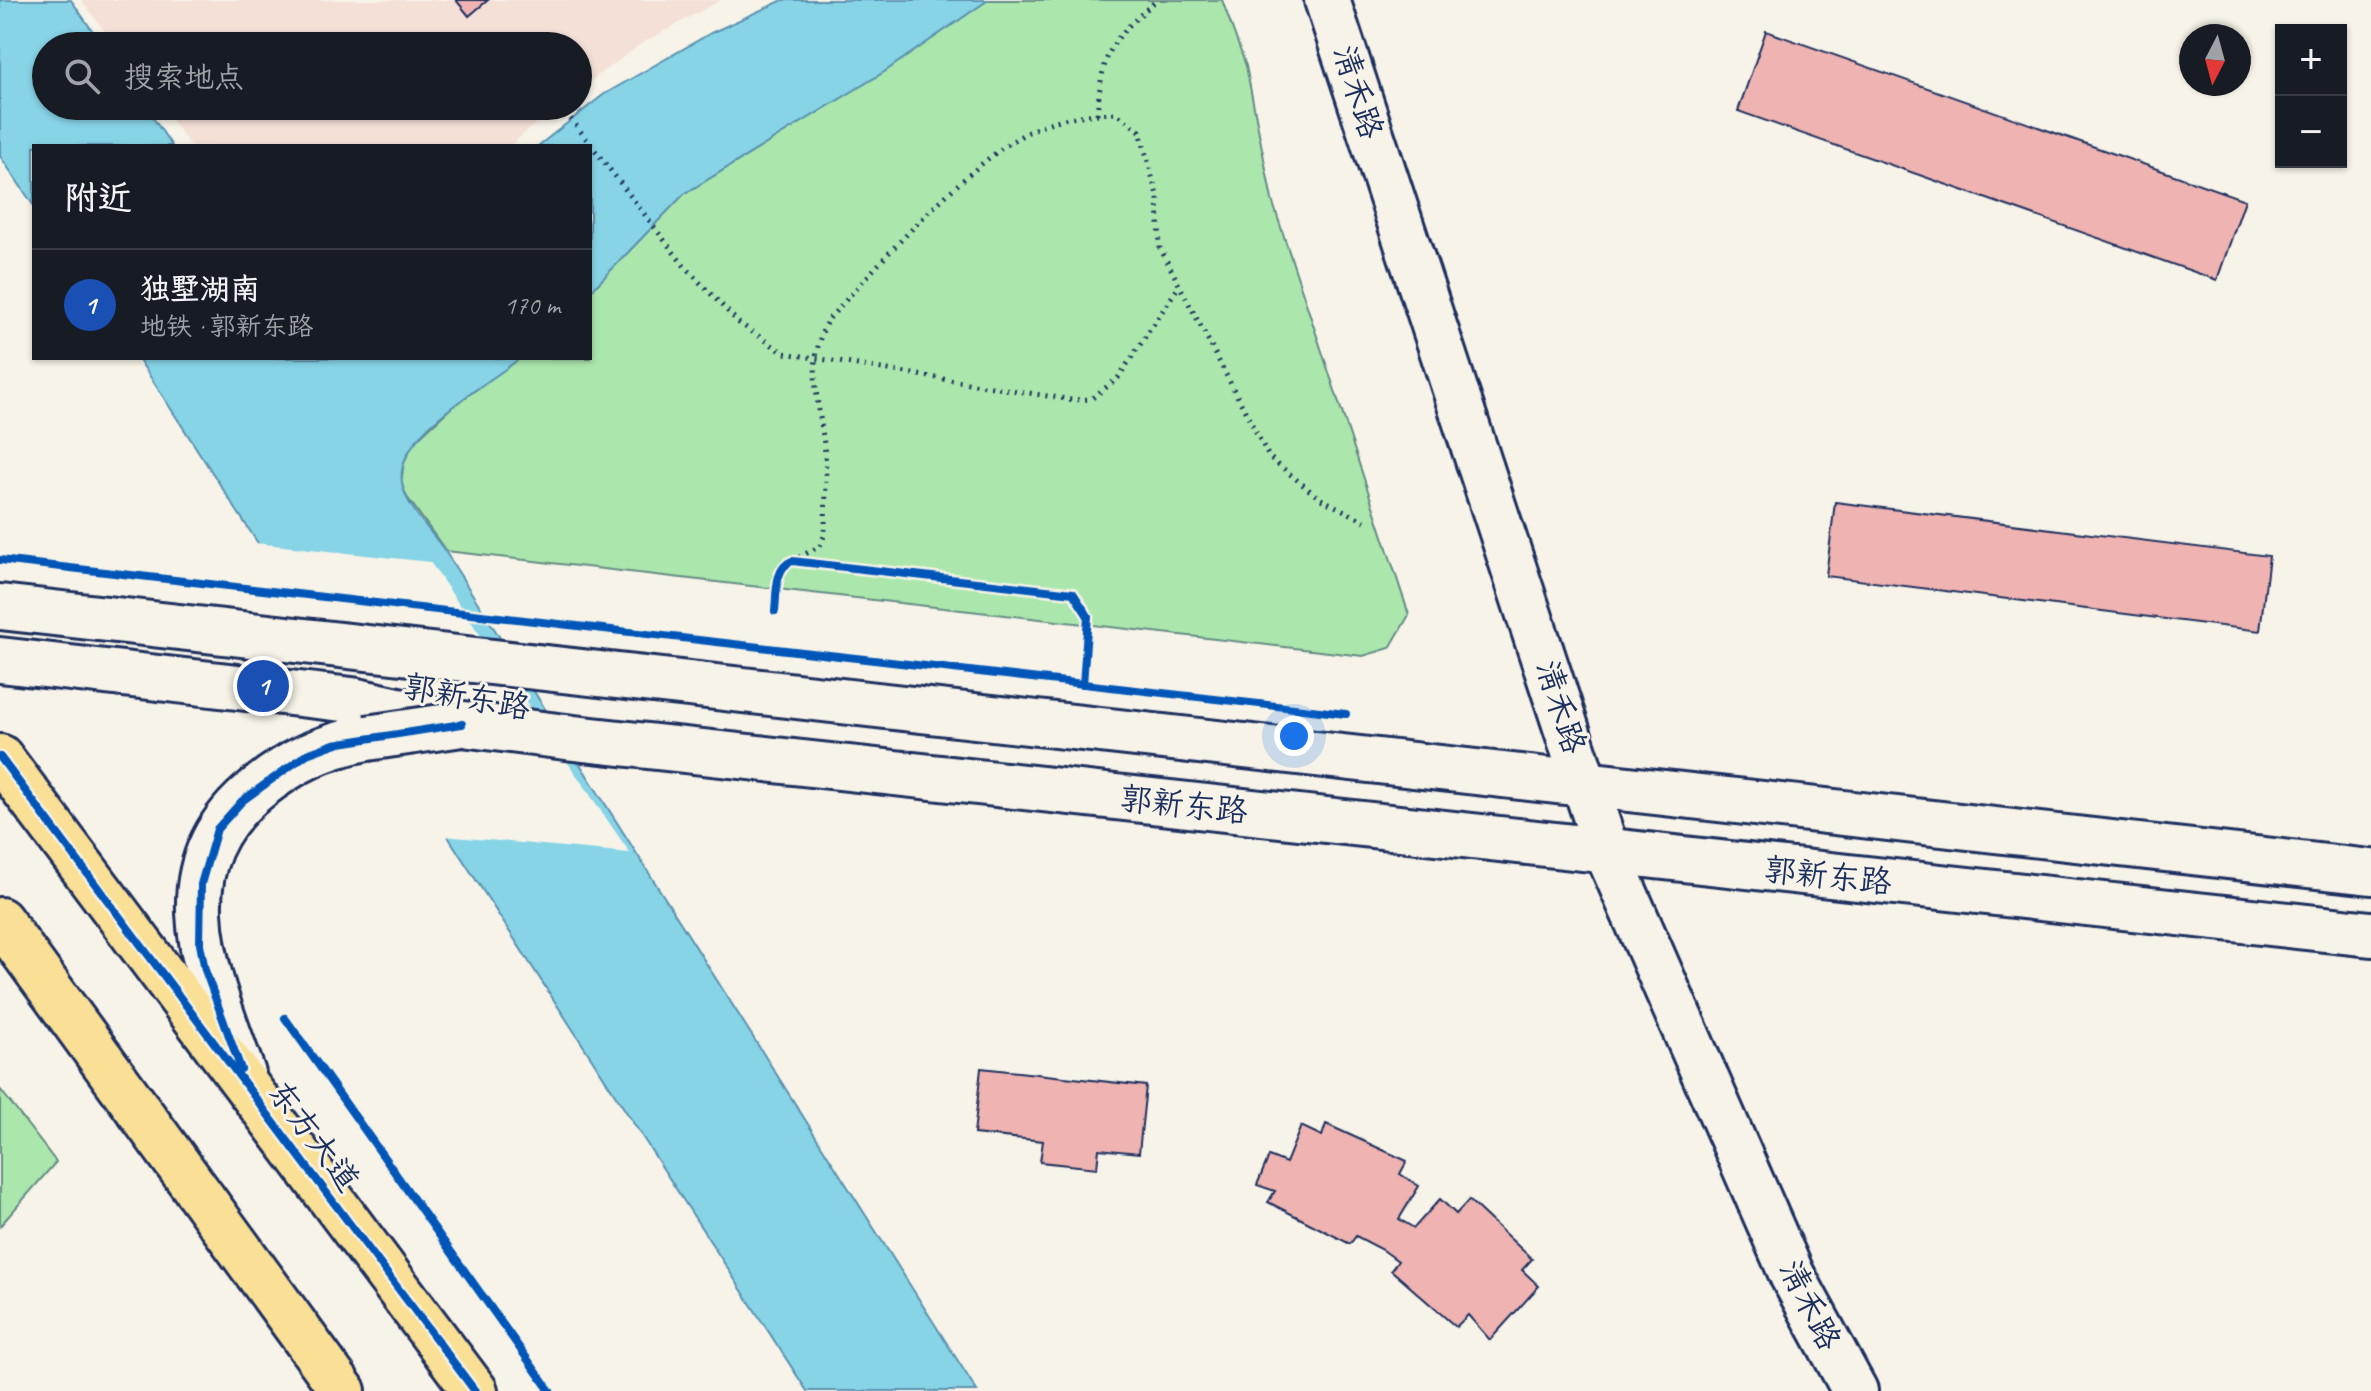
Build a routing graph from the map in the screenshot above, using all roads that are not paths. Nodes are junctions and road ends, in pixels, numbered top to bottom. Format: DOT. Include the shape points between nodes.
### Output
graph roads {
  1 [pos="1327,0"];
  2 [pos="0,607"];
  3 [pos="0,660"];
  4 [pos="360,719"];
  5 [pos="0,757"];
  6 [pos="1587,784"];
  7 [pos="1607,852"];
  8 [pos="2371,872"];
  9 [pos="0,920"];
  10 [pos="2371,934"];
  11 [pos="248,1088"];
  12 [pos="343,1391"];
  13 [pos="475,1391"];
  14 [pos="1855,1391"];
  1 -- 6 [label="main road, 清禾路"];
  2 -- 6 [label="main road, 郭新东路"];
  3 -- 4 [label="main road"];
  4 -- 7 [label="main road, 郭新东路, bridge" via="462,724"];
  4 -- 11 [label="main road" via="230,811 208,853 199,905 200,944"];
  5 -- 11 [label="main road, 东方大道"];
  6 -- 7 [label="main road, 清禾路"];
  6 -- 8 [label="main road, 郭新东路"];
  7 -- 10 [label="main road, 郭新东路"];
  7 -- 14 [label="main road, 清禾路" via="1792,1275"];
  9 -- 12 [label="main road"];
  11 -- 13 [label="main road, 东方大道"];
}
